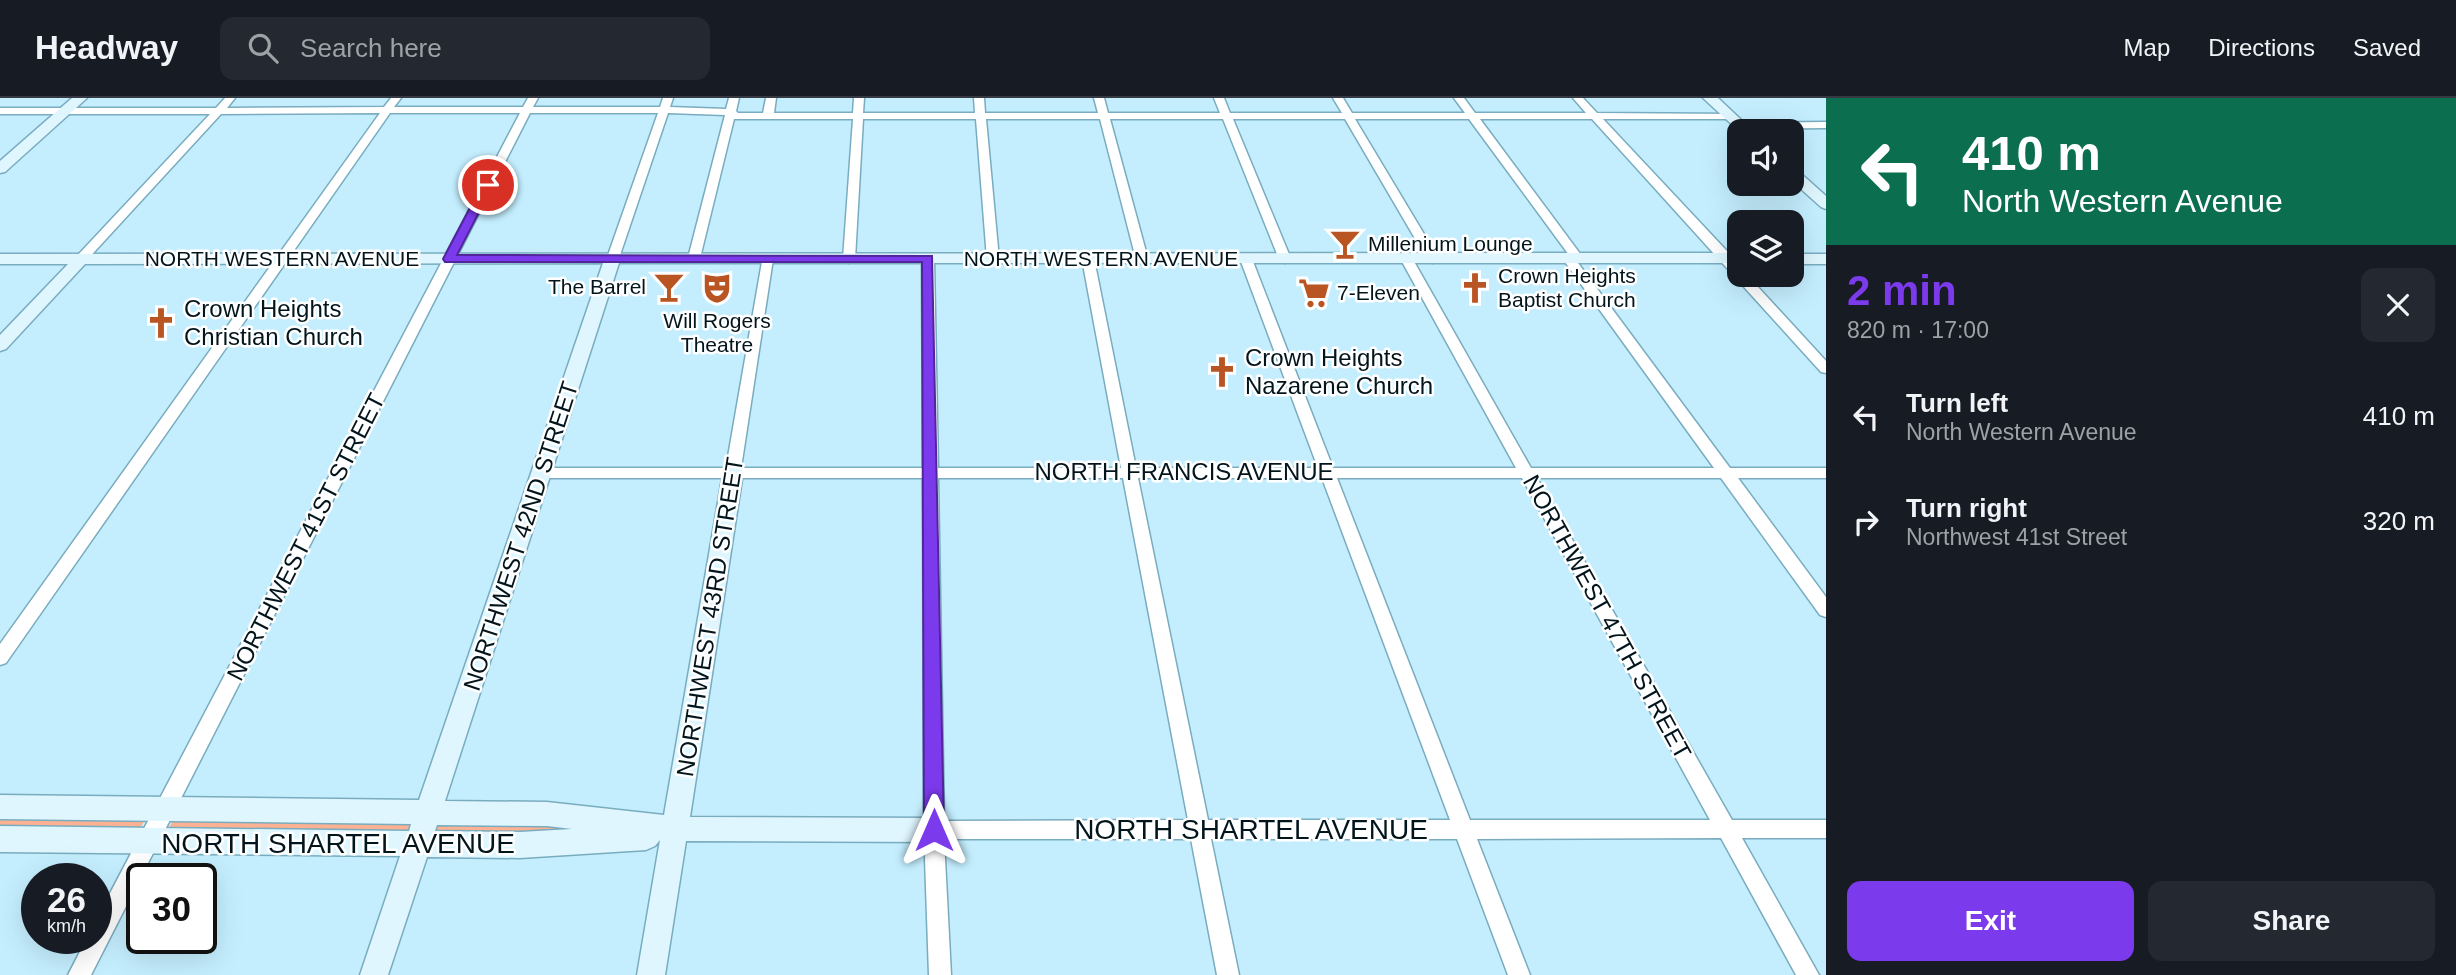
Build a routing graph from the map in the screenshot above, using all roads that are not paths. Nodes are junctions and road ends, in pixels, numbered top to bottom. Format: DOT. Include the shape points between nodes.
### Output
graph roads {
  1 [pos="80,98"];
  2 [pos="230,98"];
  3 [pos="396,98"];
  4 [pos="668,98"];
  5 [pos="734,98"];
  6 [pos="771,98"];
  7 [pos="859,98"];
  8 [pos="979,98"];
  9 [pos="1100,98"];
  10 [pos="1219,98"];
  11 [pos="1338,98"];
  12 [pos="1459,98"];
  13 [pos="1578,98"];
  14 [pos="1710,98"];
  15 [pos="64,104"];
  16 [pos="530,104"];
  17 [pos="664,110"];
  18 [pos="0,111"];
  19 [pos="48,111"];
  20 [pos="387,111"];
  21 [pos="218,112"];
  22 [pos="731,112"];
  23 [pos="768,116"];
  24 [pos="858,116"];
  25 [pos="981,116"];
  26 [pos="1104,116"];
  27 [pos="1227,116"];
  28 [pos="1349,116"];
  29 [pos="1472,116"];
  30 [pos="1594,116"];
  31 [pos="1729,116"];
  32 [pos="1732,119"];
  33 [pos="1826,125"];
  34 [pos="1804,126"];
  35 [pos="0,151"];
  36 [pos="0,169"];
  37 [pos="1804,184"];
  38 [pos="1826,204"];
  39 [pos="1727,252"];
  40 [pos="613,258"];
  41 [pos="694,258"];
  42 [pos="1406,258"];
  43 [pos="1573,258"];
  44 [pos="1727,258"];
  45 [pos="0,259"];
  46 [pos="81,259"];
  47 [pos="282,259"];
  48 [pos="449,259"];
  49 [pos="767,259"];
  50 [pos="849,259"];
  51 [pos="928,259"];
  52 [pos="993,259"];
  53 [pos="1088,259"];
  54 [pos="1142,259"];
  55 [pos="1246,259"];
  56 [pos="1285,259"];
  57 [pos="1433,259"];
  58 [pos="1804,259"];
  59 [pos="1826,259"];
  60 [pos="1752,287"];
  61 [pos="0,345"];
  62 [pos="1826,369"];
  63 [pos="931,471"];
  64 [pos="541,473"];
  65 [pos="733,473"];
  66 [pos="1130,473"];
  67 [pos="1329,473"];
  68 [pos="1525,473"];
  69 [pos="1725,473"];
  70 [pos="1826,473"];
  71 [pos="1826,610"];
  72 [pos="0,658"];
  73 [pos="0,807"];
  74 [pos="164,809"];
  75 [pos="429,812"];
  76 [pos="1464,828"];
  77 [pos="675,829"];
  78 [pos="1201,829"];
  79 [pos="1726,829"];
  80 [pos="1826,829"];
  81 [pos="934,830"];
  82 [pos="0,839"];
  83 [pos="148,842"];
  84 [pos="418,844"];
  85 [pos="79,975"];
  86 [pos="374,975"];
  87 [pos="651,975"];
  88 [pos="940,975"];
  89 [pos="1228,975"];
  90 [pos="1519,975"];
  91 [pos="1808,975"];
  1 -- 15 [label="street"];
  2 -- 21 [label="street"];
  3 -- 20 [label="street"];
  4 -- 17 [label="street, NORTHWEST 42ND STREET"];
  5 -- 22 [label="street"];
  6 -- 23 [label="street"];
  7 -- 24 [label="street"];
  8 -- 25 [label="street"];
  9 -- 26 [label="street"];
  10 -- 27 [label="street"];
  11 -- 28 [label="street"];
  12 -- 29 [label="street"];
  13 -- 30 [label="street"];
  14 -- 31 [label="street"];
  15 -- 19 [label="street"];
  15 -- 21 [label="street"];
  15 -- 36 [label="street"];
  16 -- 17 [label="street"];
  16 -- 20 [label="street"];
  16 -- 48 [label="street, NORTHWEST 41ST STREET"];
  17 -- 22 [label="street"];
  17 -- 40 [label="street, NORTHWEST 42ND STREET"];
  18 -- 19 [label="street"];
  19 -- 35 [label="street"];
  20 -- 21 [label="street"];
  20 -- 47 [label="street"];
  21 -- 46 [label="street"];
  22 -- 23 [label="street"];
  22 -- 41 [label="street"];
  23 -- 24 [label="street"];
  24 -- 25 [label="street"];
  24 -- 50 [label="street"];
  25 -- 26 [label="street"];
  25 -- 52 [label="street"];
  26 -- 27 [label="street"];
  26 -- 54 [label="street"];
  27 -- 28 [label="street"];
  27 -- 56 [label="street"];
  28 -- 29 [label="street"];
  28 -- 57 [label="street"];
  29 -- 30 [label="street"];
  29 -- 43 [label="street"];
  30 -- 31 [label="street"];
  30 -- 39 [label="street"];
  31 -- 32 [label="street"];
  33 -- 34 [label="street"];
  37 -- 38 [label="street"];
  40 -- 41 [label="street, NORTH WESTERN AVENUE"];
  40 -- 48 [label="street, NORTH WESTERN AVENUE"];
  40 -- 64 [label="street, NORTHWEST 42ND STREET"];
  41 -- 49 [label="street, NORTH WESTERN AVENUE"];
  42 -- 56 [label="street, NORTH WESTERN AVENUE"];
  42 -- 57 [label="street, NORTH WESTERN AVENUE"];
  42 -- 68 [label="street, NORTHWEST 47TH STREET"];
  43 -- 44 [label="street, NORTH WESTERN AVENUE"];
  43 -- 57 [label="street, NORTH WESTERN AVENUE"];
  43 -- 69 [label="street"];
  45 -- 46 [label="street, NORTH WESTERN AVENUE"];
  46 -- 47 [label="street, NORTH WESTERN AVENUE"];
  46 -- 61 [label="street"];
  47 -- 48 [label="street, NORTH WESTERN AVENUE"];
  47 -- 72 [label="street"];
  48 -- 74 [label="street, NORTHWEST 41ST STREET"];
  49 -- 50 [label="street, NORTH WESTERN AVENUE"];
  49 -- 65 [label="street, NORTHWEST 43RD STREET"];
  50 -- 51 [label="street, NORTH WESTERN AVENUE"];
  51 -- 52 [label="street, NORTH WESTERN AVENUE"];
  51 -- 63 [label="street"];
  52 -- 53 [label="street, NORTH WESTERN AVENUE"];
  53 -- 54 [label="street, NORTH WESTERN AVENUE"];
  53 -- 66 [label="street"];
  54 -- 55 [label="street, NORTH WESTERN AVENUE"];
  55 -- 56 [label="street, NORTH WESTERN AVENUE"];
  55 -- 67 [label="street"];
  58 -- 59 [label="street"];
  60 -- 62 [label="street"];
  63 -- 65 [label="street, NORTH FRANCIS AVENUE"];
  63 -- 66 [label="street, NORTH FRANCIS AVENUE"];
  63 -- 81 [label="street"];
  64 -- 65 [label="street, NORTH FRANCIS AVENUE"];
  64 -- 75 [label="street, NORTHWEST 42ND STREET"];
  65 -- 77 [label="street, NORTHWEST 43RD STREET"];
  66 -- 67 [label="street, NORTH FRANCIS AVENUE"];
  66 -- 78 [label="street"];
  67 -- 68 [label="street, NORTH FRANCIS AVENUE"];
  67 -- 76 [label="street"];
  68 -- 69 [label="street, NORTH FRANCIS AVENUE"];
  68 -- 79 [label="street, NORTHWEST 47TH STREET"];
  69 -- 70 [label="street, NORTH FRANCIS AVENUE"];
  69 -- 71 [label="street"];
  73 -- 74 [label="street, NORTH SHARTEL AVENUE"];
  74 -- 75 [label="street, NORTH SHARTEL AVENUE"];
  74 -- 83 [label="street, NORTHWEST 41ST STREET"];
  75 -- 77 [label="street, NORTH SHARTEL AVENUE" via="547,814"];
  75 -- 84 [label="street, NORTHWEST 42ND STREET"];
  76 -- 78 [label="street, NORTH SHARTEL AVENUE"];
  76 -- 79 [label="street, NORTH SHARTEL AVENUE"];
  76 -- 90 [label="street"];
  77 -- 81 [label="street, NORTH SHARTEL AVENUE"];
  77 -- 84 [label="street, NORTH SHARTEL AVENUE" via="652,836 549,845"];
  77 -- 87 [label="street, NORTHWEST 43RD STREET"];
  78 -- 81 [label="street, NORTH SHARTEL AVENUE"];
  78 -- 89 [label="street"];
  79 -- 80 [label="street, NORTH SHARTEL AVENUE"];
  79 -- 91 [label="street, NORTHWEST 47TH STREET"];
  81 -- 88 [label="street"];
  82 -- 83 [label="street, NORTH SHARTEL AVENUE"];
  83 -- 84 [label="street, NORTH SHARTEL AVENUE"];
  83 -- 85 [label="street, NORTHWEST 41ST STREET"];
  84 -- 86 [label="street, NORTHWEST 42ND STREET"];
}
